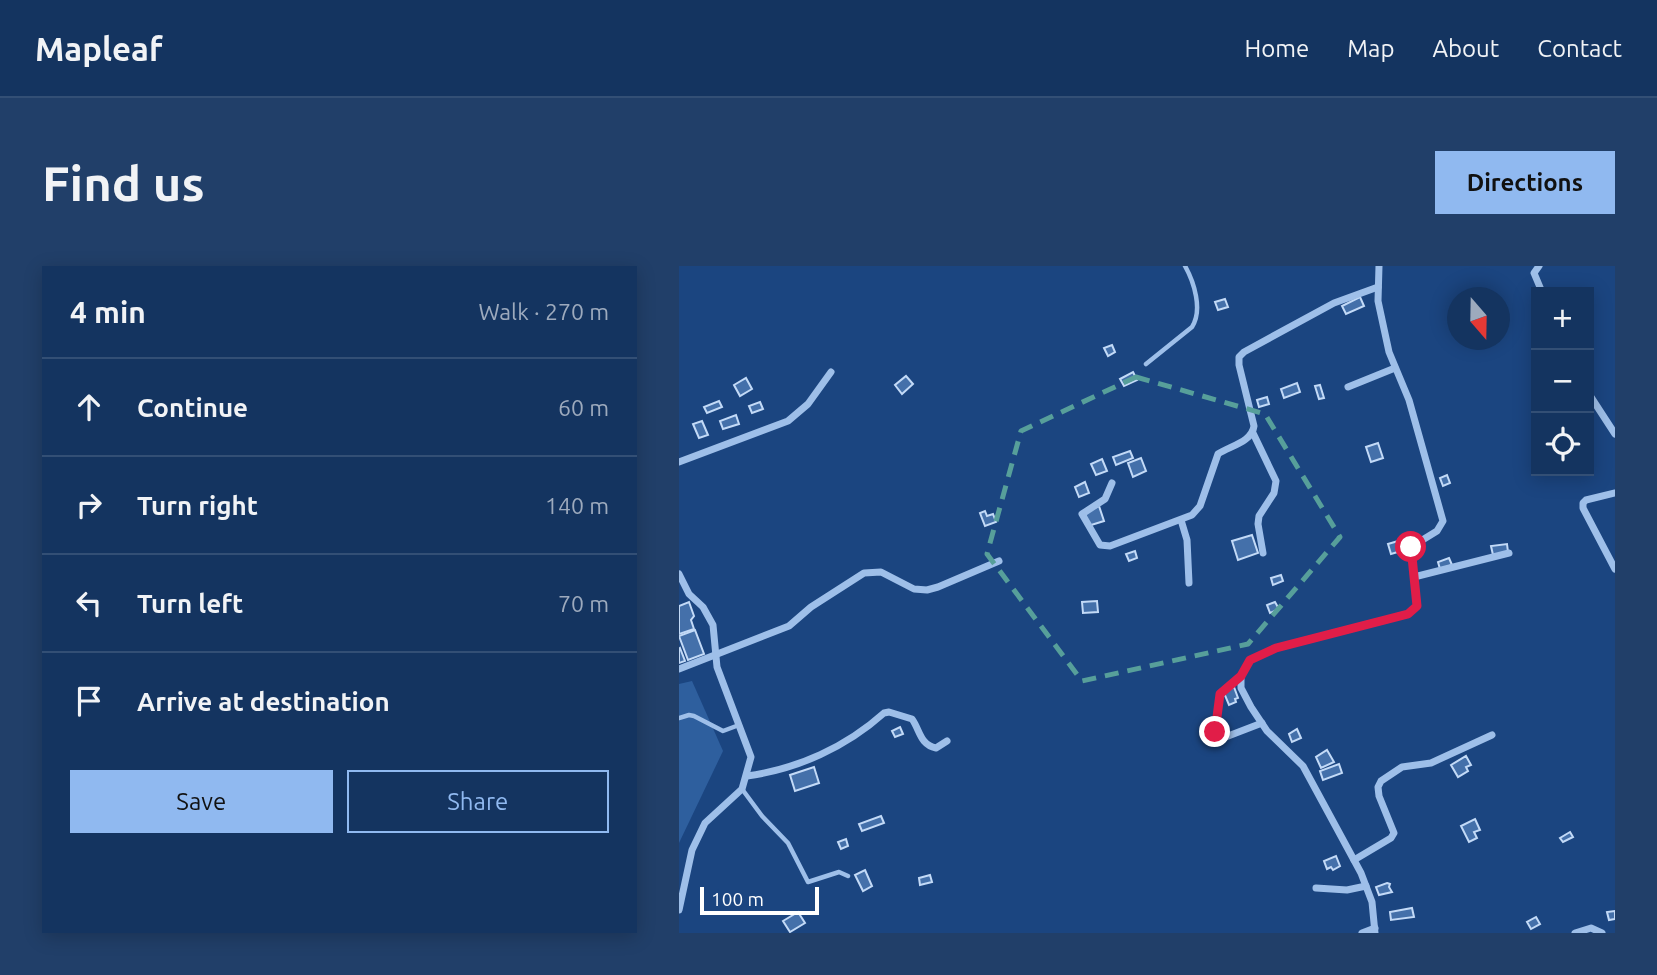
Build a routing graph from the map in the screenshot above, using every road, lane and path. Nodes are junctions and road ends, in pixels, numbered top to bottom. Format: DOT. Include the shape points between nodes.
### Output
graph roads {
  1 [pos="1185,266"];
  2 [pos="1379,266"];
  3 [pos="1539,266"];
  4 [pos="1378,287"];
  5 [pos="1540,287"];
  6 [pos="1146,364"];
  7 [pos="1395,368"];
  8 [pos="831,372"];
  9 [pos="1348,387"];
  10 [pos="1594,402"];
  11 [pos="1253,433"];
  12 [pos="1615,434"];
  13 [pos="679,462"];
  14 [pos="1112,483"];
  15 [pos="1615,493"];
  16 [pos="1181,520"];
  17 [pos="1263,553"];
  18 [pos="1509,554"];
  19 [pos="999,561"];
  20 [pos="1615,569"];
  21 [pos="679,574"];
  22 [pos="1414,577"];
  23 [pos="1189,583"];
  24 [pos="716,655"];
  25 [pos="679,669"];
  26 [pos="1241,676"];
  27 [pos="679,718"];
  28 [pos="1262,723"];
  29 [pos="739,725"];
  30 [pos="1492,735"];
  31 [pos="947,741"];
  32 [pos="747,776"];
  33 [pos="743,789"];
  34 [pos="1354,860"];
  35 [pos="848,876"];
  36 [pos="1366,886"];
  37 [pos="1316,888"];
  38 [pos="679,910"];
  39 [pos="1376,932"];
  40 [pos="1362,933"];
  41 [pos="1575,933"];
  42 [pos="1602,933"];
  1 -- 6 [label="lane" via="1194,283 1196,321"];
  2 -- 4 [label="street"];
  3 -- 5 [label="street" via="1534,273"];
  4 -- 7 [label="street"];
  4 -- 11 [label="street" via="1335,303 1239,357"];
  7 -- 9 [label="street"];
  7 -- 22 [label="street" via="1409,400 1443,521 1437,531 1411,547"];
  8 -- 13 [label="street" via="808,404 788,421"];
  10 -- 12 [label="street"];
  11 -- 16 [label="street" via="1218,454 1198,511"];
  11 -- 17 [label="street" via="1276,481 1259,516"];
  14 -- 16 [label="street" via="1105,499 1082,514 1100,545 1109,546"];
  15 -- 20 [label="street" via="1583,503"];
  16 -- 23 [label="street"];
  18 -- 22 [label="street"];
  19 -- 24 [label="street" via="927,590 914,589 881,572 864,573 789,626"];
  21 -- 24 [label="street" via="713,625"];
  22 -- 26 [label="street" via="1417,606 1408,614 1276,648 1250,660"];
  24 -- 25 [label="street"];
  24 -- 29 [label="street"];
  26 -- 28 [label="street" via="1241,688"];
  26 -- 28 [label="street" via="1220,694 1217,737"];
  27 -- 29 [label="lane" via="694,716 723,731"];
  28 -- 34 [label="street" via="1303,766"];
  29 -- 32 [label="street" via="751,757"];
  30 -- 34 [label="street" via="1431,764 1402,767 1381,781 1379,796 1394,833"];
  31 -- 32 [label="street" via="930,747 912,719 889,712 839,747 778,770"];
  32 -- 33 [label="street"];
  33 -- 35 [label="lane" via="788,843 808,882 839,872"];
  33 -- 38 [label="street" via="705,822 692,850"];
  34 -- 36 [label="street"];
  36 -- 37 [label="street"];
  36 -- 39 [label="street"];
  39 -- 40 [label="street"];
  41 -- 42 [label="street" via="1591,928"];
}
